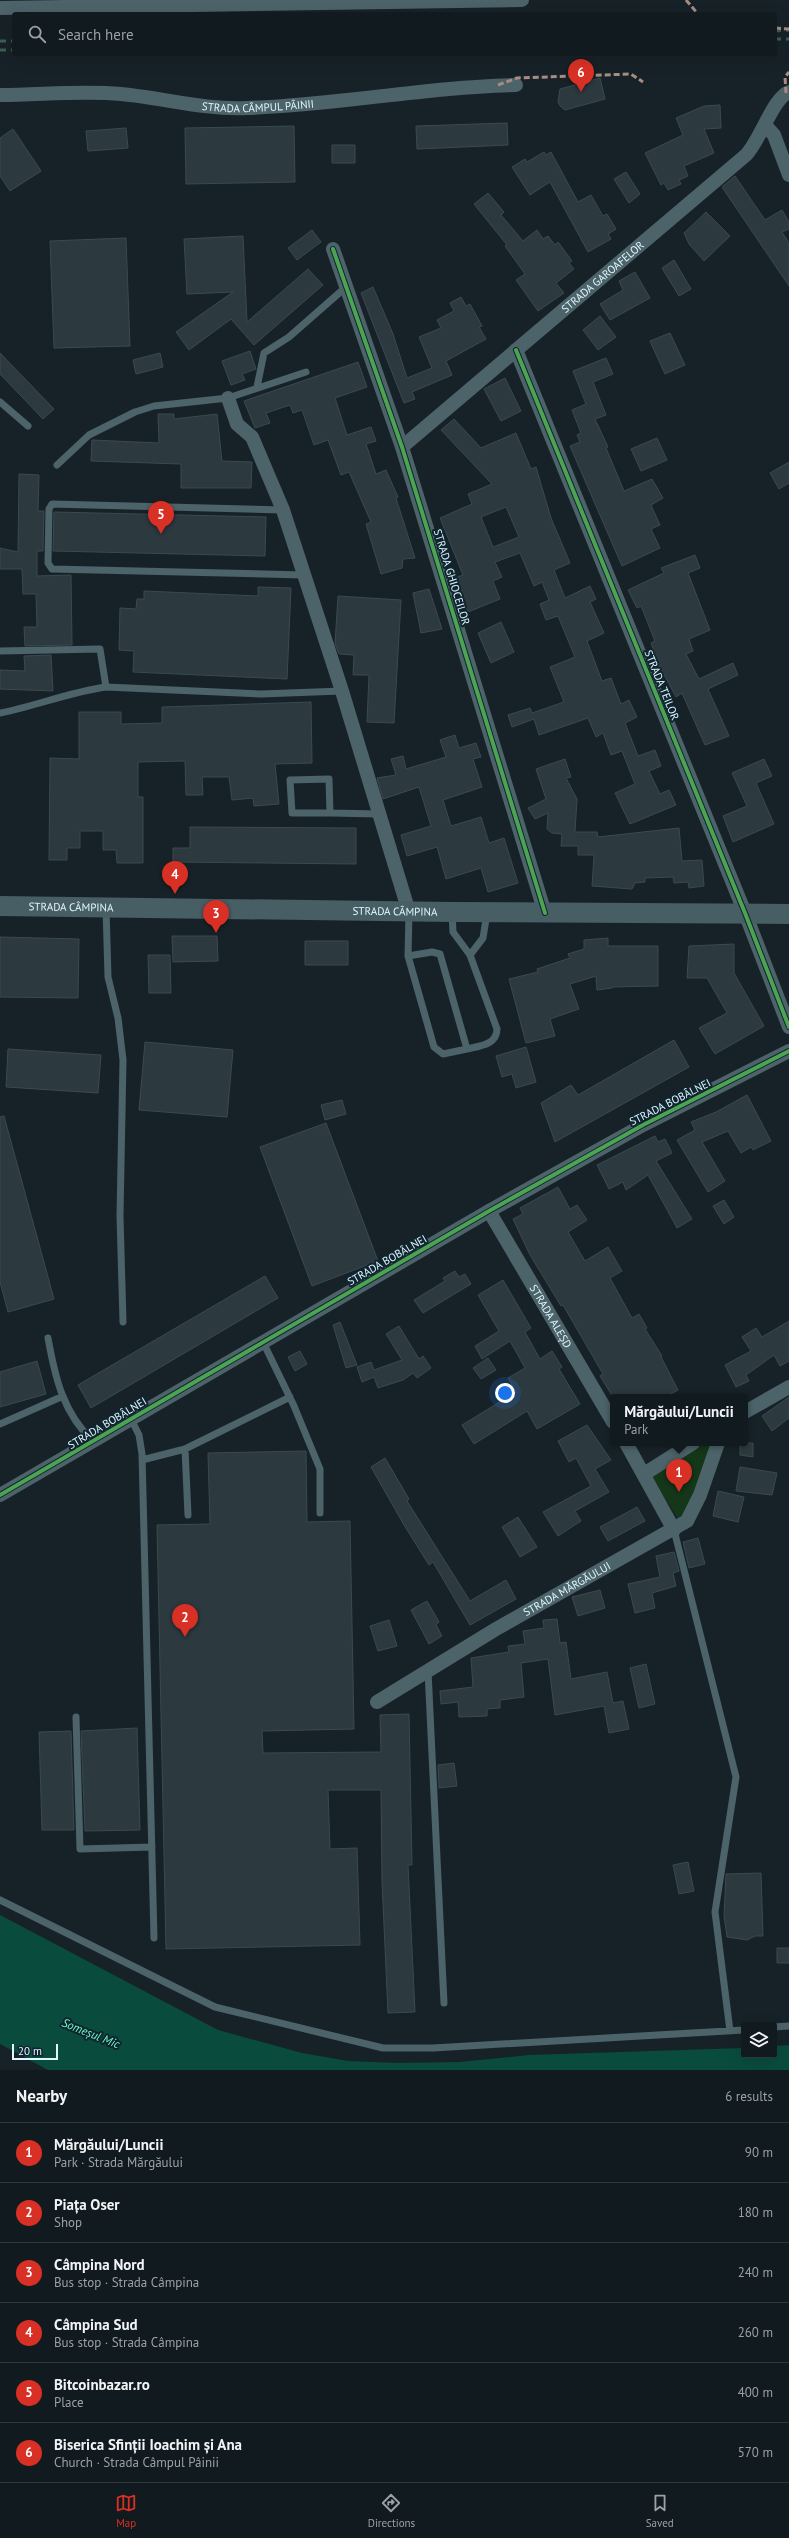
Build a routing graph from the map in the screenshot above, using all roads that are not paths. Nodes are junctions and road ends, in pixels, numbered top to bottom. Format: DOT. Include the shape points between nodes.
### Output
graph roads {
  1 [pos="503,0"];
  2 [pos="522,0"];
  3 [pos="0,8"];
  4 [pos="516,85"];
  5 [pos="788,92"];
  6 [pos="0,95"];
  7 [pos="765,125"];
  8 [pos="789,175"];
  9 [pos="333,249"];
  10 [pos="346,287"];
  11 [pos="516,350"];
  12 [pos="306,372"];
  13 [pos="257,387"];
  14 [pos="228,398"];
  15 [pos="0,402"];
  16 [pos="28,426"];
  17 [pos="402,447"];
  18 [pos="57,465"];
  19 [pos="283,510"];
  20 [pos="304,575"];
  21 [pos="0,651"];
  22 [pos="106,687"];
  23 [pos="342,691"];
  24 [pos="0,713"];
  25 [pos="330,813"];
  26 [pos="380,814"];
  27 [pos="0,906"];
  28 [pos="106,908"];
  29 [pos="409,912"];
  30 [pos="452,912"];
  31 [pos="487,913"];
  32 [pos="545,913"];
  33 [pos="745,913"];
  34 [pos="789,914"];
  35 [pos="470,955"];
  36 [pos="408,956"];
  37 [pos="789,1027"];
  38 [pos="467,1049"];
  39 [pos="789,1051"];
  40 [pos="489,1210"];
  41 [pos="123,1322"];
  42 [pos="48,1338"];
  43 [pos="263,1342"];
  44 [pos="789,1387"];
  45 [pos="61,1397"];
  46 [pos="290,1397"];
  47 [pos="748,1410"];
  48 [pos="610,1417"];
  49 [pos="131,1419"];
  50 [pos="0,1424"];
  51 [pos="94,1442"];
  52 [pos="628,1446"];
  53 [pos="688,1446"];
  54 [pos="717,1446"];
  55 [pos="186,1449"];
  56 [pos="142,1460"];
  57 [pos="644,1474"];
  58 [pos="0,1495"];
  59 [pos="320,1512"];
  60 [pos="188,1515"];
  61 [pos="674,1530"];
  62 [pos="428,1671"];
  63 [pos="377,1702"];
  64 [pos="76,1717"];
  65 [pos="152,1847"];
  66 [pos="0,1900"];
  67 [pos="154,1938"];
  68 [pos="444,2003"];
  69 [pos="789,2026"];
  70 [pos="777,2027"];
  71 [pos="741,2030"];
  72 [pos="730,2031"];
  1 -- 2 [label="street"];
  1 -- 3 [label="street"];
  4 -- 6 [label="street, STRADA CÂMPUL PÂINII" via="424,90 374,98 248,108 215,108 119,94"];
  5 -- 7 [label="street, STRADA GAROAFELOR" via="777,102"];
  7 -- 8 [label="street" via="774,135"];
  7 -- 11 [label="street, STRADA GAROAFELOR" via="746,155"];
  9 -- 10 [label="street, STRADA GHIOCEILOR"];
  10 -- 13 [label="lane" via="289,337 264,354"];
  10 -- 17 [label="street, STRADA GHIOCEILOR"];
  11 -- 17 [label="street, STRADA GAROAFELOR"];
  11 -- 33 [label="street, STRADA TEILOR"];
  12 -- 13 [label="lane"];
  13 -- 14 [label="lane"];
  14 -- 18 [label="lane" via="154,406 135,412 89,435"];
  14 -- 19 [label="street" via="237,424 252,437"];
  15 -- 16 [label="lane"];
  17 -- 32 [label="street, STRADA GHIOCEILOR"];
  19 -- 20 [label="street"];
  19 -- 20 [label="lane" via="52,504 49,509 48,563 52,569"];
  20 -- 23 [label="street"];
  21 -- 22 [label="lane" via="100,649"];
  22 -- 23 [label="lane" via="261,694"];
  22 -- 24 [label="lane" via="85,690 31,707"];
  23 -- 26 [label="street"];
  25 -- 25 [label="lane" via="329,779 290,780 292,813"];
  25 -- 26 [label="lane"];
  26 -- 29 [label="street"];
  27 -- 28 [label="main road, STRADA CÂMPINA"];
  28 -- 29 [label="main road, STRADA CÂMPINA"];
  28 -- 41 [label="lane" via="108,977 118,1018 123,1060 120,1216"];
  29 -- 30 [label="main road, STRADA CÂMPINA"];
  29 -- 36 [label="lane"];
  30 -- 31 [label="main road, STRADA CÂMPINA"];
  30 -- 35 [label="lane" via="453,932"];
  31 -- 32 [label="main road, STRADA CÂMPINA"];
  31 -- 35 [label="lane" via="483,938"];
  32 -- 33 [label="main road, STRADA CÂMPINA"];
  33 -- 34 [label="main road, STRADA CÂMPINA"];
  33 -- 37 [label="street, STRADA TEILOR"];
  35 -- 38 [label="lane" via="497,1033 488,1044"];
  36 -- 38 [label="lane" via="434,1047 443,1054"];
  36 -- 38 [label="lane" via="432,952 440,954"];
  39 -- 40 [label="street, STRADA BOBÂLNEI" via="643,1125"];
  40 -- 43 [label="street, STRADA BOBÂLNEI"];
  40 -- 48 [label="street, STRADA ALEȘD"];
  42 -- 45 [label="lane"];
  43 -- 46 [label="lane"];
  43 -- 49 [label="street, STRADA BOBÂLNEI"];
  44 -- 47 [label="street"];
  45 -- 50 [label="lane"];
  45 -- 51 [label="lane" via="83,1433"];
  46 -- 55 [label="lane"];
  46 -- 59 [label="lane" via="320,1469"];
  49 -- 51 [label="street, STRADA BOBÂLNEI"];
  49 -- 56 [label="lane" via="139,1435"];
  51 -- 58 [label="street, STRADA BOBÂLNEI"];
  52 -- 57 [label="street"];
  53 -- 57 [label="street"];
  54 -- 61 [label="street, STRADA MĂRGĂULUI" via="694,1509 687,1521"];
  55 -- 56 [label="lane"];
  55 -- 60 [label="lane"];
  56 -- 65 [label="lane"];
  57 -- 61 [label="street"];
  61 -- 62 [label="street, STRADA MĂRGĂULUI"];
  61 -- 72 [label="lane" via="736,1777 716,1912"];
  62 -- 63 [label="street, STRADA MĂRGĂULUI"];
  62 -- 68 [label="lane"];
  64 -- 65 [label="lane" via="80,1849"];
  65 -- 67 [label="lane"];
  66 -- 72 [label="lane" via="215,2007 383,2048 433,2048"];
  69 -- 70 [label="lane"];
  71 -- 72 [label="lane"];
}
